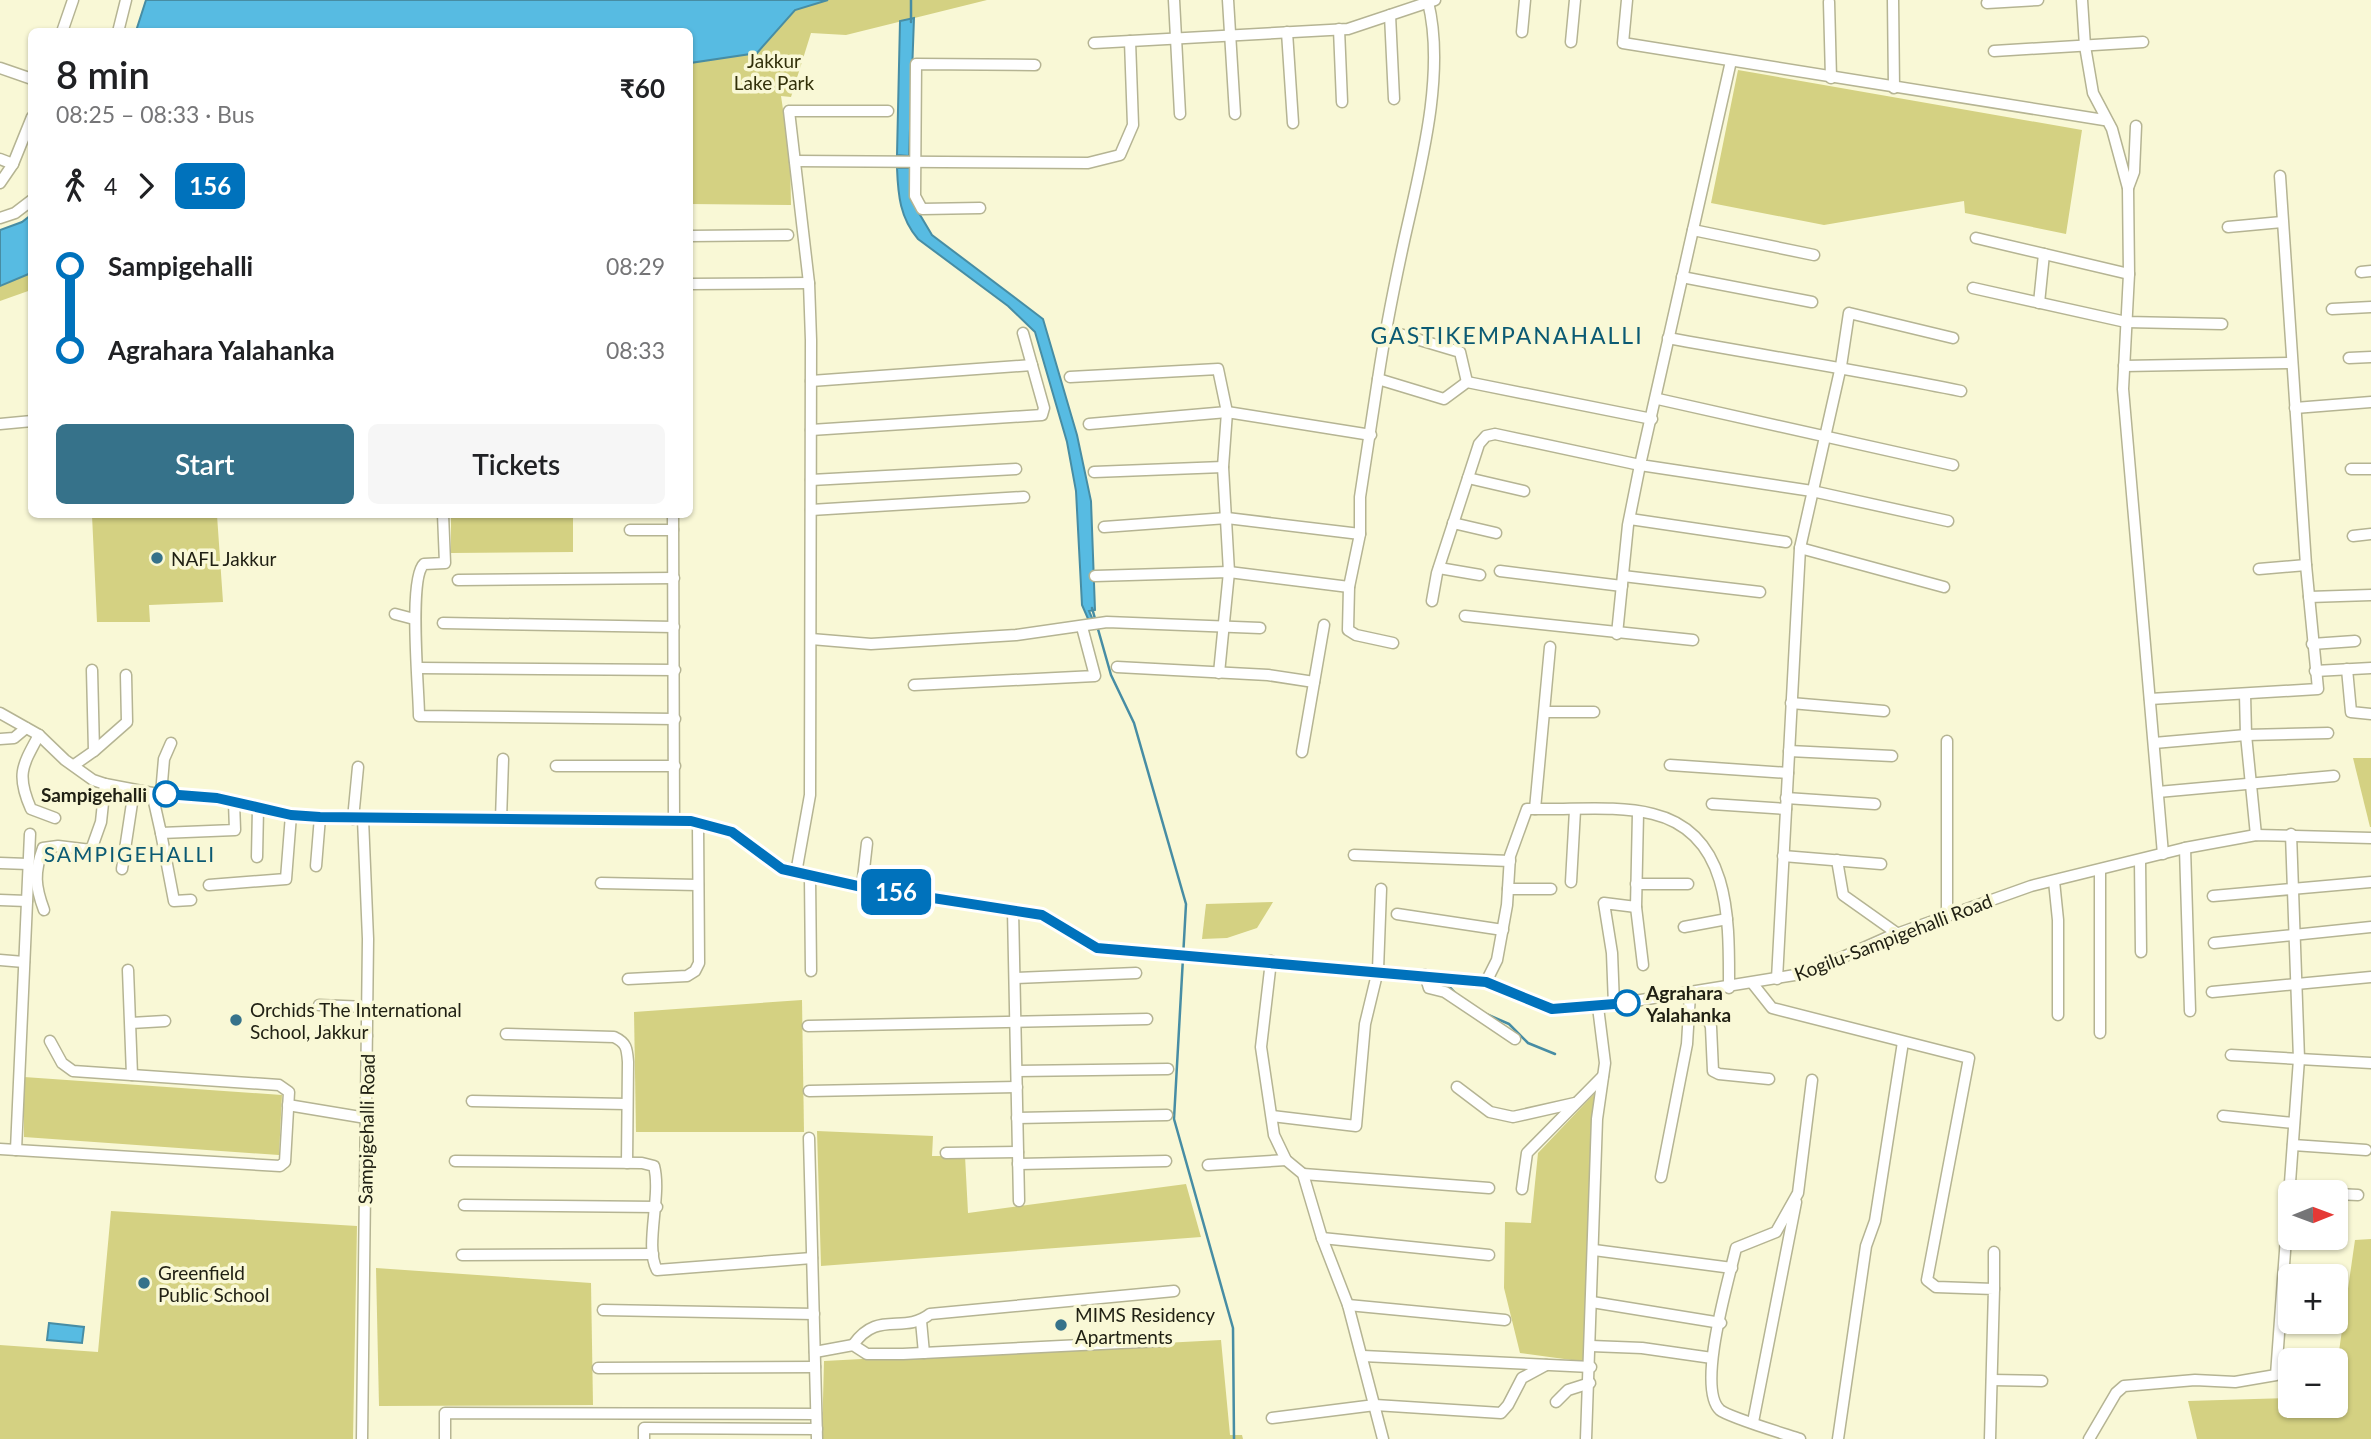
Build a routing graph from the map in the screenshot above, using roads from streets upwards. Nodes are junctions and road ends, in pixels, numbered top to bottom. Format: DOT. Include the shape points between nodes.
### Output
graph roads {
  1 [pos="61,0"];
  2 [pos="126,0"];
  3 [pos="1174,0"];
  4 [pos="1228,0"];
  5 [pos="1525,0"];
  6 [pos="1575,0"];
  7 [pos="1627,0"];
  8 [pos="1893,0"];
  9 [pos="2038,0"];
  10 [pos="2082,0"];
  11 [pos="1431,1"];
  12 [pos="72,2"];
  13 [pos="1829,2"];
  14 [pos="1987,3"];
  15 [pos="1390,15"];
  16 [pos="63,28"];
  17 [pos="119,28"];
  18 [pos="1339,29"];
  19 [pos="1287,32"];
  20 [pos="1522,32"];
  21 [pos="1230,35"];
  22 [pos="1176,38"];
  23 [pos="1130,41"];
  24 [pos="1571,42"];
  25 [pos="2143,42"];
  26 [pos="1094,43"];
  27 [pos="2085,46"];
  28 [pos="1994,51"];
  29 [pos="1731,61"];
  30 [pos="1035,65"];
  31 [pos="0,68"];
  32 [pos="28,78"];
  33 [pos="1831,78"];
  34 [pos="1894,88"];
  35 [pos="1394,99"];
  36 [pos="1342,102"];
  37 [pos="888,111"];
  38 [pos="1180,114"];
  39 [pos="1235,114"];
  40 [pos="2104,120"];
  41 [pos="1293,123"];
  42 [pos="28,127"];
  43 [pos="2136,127"];
  44 [pos="0,159"];
  45 [pos="795,161"];
  46 [pos="915,162"];
  47 [pos="13,164"];
  48 [pos="2280,176"];
  49 [pos="0,183"];
  50 [pos="2128,188"];
  51 [pos="28,204"];
  52 [pos="980,208"];
  53 [pos="0,218"];
  54 [pos="2282,222"];
  55 [pos="2228,227"];
  56 [pos="1693,230"];
  57 [pos="788,235"];
  58 [pos="693,236"];
  59 [pos="1976,238"];
  60 [pos="2043,254"];
  61 [pos="1814,255"];
  62 [pos="2129,274"];
  63 [pos="1682,277"];
  64 [pos="809,282"];
  65 [pos="693,284"];
  66 [pos="1973,288"];
  67 [pos="1812,302"];
  68 [pos="2039,303"];
  69 [pos="2371,307"];
  70 [pos="2332,309"];
  71 [pos="2126,322"];
  72 [pos="2222,324"];
  73 [pos="1386,330"];
  74 [pos="1023,333"];
  75 [pos="1668,338"];
  76 [pos="1953,338"];
  77 [pos="2371,357"];
  78 [pos="2349,358"];
  79 [pos="2292,363"];
  80 [pos="1032,366"];
  81 [pos="1841,366"];
  82 [pos="2124,366"];
  83 [pos="1070,377"];
  84 [pos="1378,379"];
  85 [pos="811,381"];
  86 [pos="1467,382"];
  87 [pos="1961,391"];
  88 [pos="1658,399"];
  89 [pos="2371,402"];
  90 [pos="2295,408"];
  91 [pos="1227,412"];
  92 [pos="1652,419"];
  93 [pos="28,421"];
  94 [pos="0,424"];
  95 [pos="1089,424"];
  96 [pos="811,430"];
  97 [pos="1824,434"];
  98 [pos="1371,435"];
  99 [pos="1640,465"];
  100 [pos="1953,465"];
  101 [pos="1223,467"];
  102 [pos="1016,469"];
  103 [pos="2351,469"];
  104 [pos="2371,469"];
  105 [pos="1094,472"];
  106 [pos="1468,478"];
  107 [pos="811,480"];
  108 [pos="1524,491"];
  109 [pos="1812,491"];
  110 [pos="1024,498"];
  111 [pos="811,510"];
  112 [pos="443,518"];
  113 [pos="673,518"];
  114 [pos="1227,518"];
  115 [pos="1630,519"];
  116 [pos="1948,521"];
  117 [pos="1453,523"];
  118 [pos="1104,527"];
  119 [pos="630,530"];
  120 [pos="673,530"];
  121 [pos="1496,533"];
  122 [pos="1360,534"];
  123 [pos="2371,534"];
  124 [pos="2353,536"];
  125 [pos="1786,542"];
  126 [pos="1800,548"];
  127 [pos="2306,565"];
  128 [pos="1439,568"];
  129 [pos="2259,569"];
  130 [pos="1500,571"];
  131 [pos="1229,572"];
  132 [pos="1480,575"];
  133 [pos="1096,576"];
  134 [pos="674,578"];
  135 [pos="458,580"];
  136 [pos="1622,581"];
  137 [pos="1349,587"];
  138 [pos="1944,587"];
  139 [pos="1760,592"];
  140 [pos="2371,596"];
  141 [pos="2309,597"];
  142 [pos="1432,601"];
  143 [pos="395,614"];
  144 [pos="1465,616"];
  145 [pos="414,619"];
  146 [pos="443,623"];
  147 [pos="1324,625"];
  148 [pos="674,627"];
  149 [pos="1082,627"];
  150 [pos="1223,627"];
  151 [pos="1260,628"];
  152 [pos="1617,634"];
  153 [pos="811,639"];
  154 [pos="1693,640"];
  155 [pos="2356,641"];
  156 [pos="1393,643"];
  157 [pos="2312,644"];
  158 [pos="1550,647"];
  159 [pos="1117,667"];
  160 [pos="419,668"];
  161 [pos="2347,668"];
  162 [pos="2371,668"];
  163 [pos="92,670"];
  164 [pos="675,670"];
  165 [pos="2315,671"];
  166 [pos="1219,673"];
  167 [pos="126,675"];
  168 [pos="1314,682"];
  169 [pos="914,685"];
  170 [pos="2245,694"];
  171 [pos="2150,699"];
  172 [pos="1791,703"];
  173 [pos="1884,711"];
  174 [pos="1545,712"];
  175 [pos="1594,712"];
  176 [pos="0,713"];
  177 [pos="2371,714"];
  178 [pos="675,719"];
  179 [pos="26,728"];
  180 [pos="2328,733"];
  181 [pos="39,735"];
  182 [pos="2246,735"];
  183 [pos="0,739"];
  184 [pos="1947,741"];
  185 [pos="171,743"];
  186 [pos="2154,743"];
  187 [pos="93,751"];
  188 [pos="1789,751"];
  189 [pos="1302,752"];
  190 [pos="1892,756"];
  191 [pos="503,759"];
  192 [pos="74,765"];
  193 [pos="1670,765"];
  194 [pos="556,766"];
  195 [pos="675,766"];
  196 [pos="358,767"];
  197 [pos="1788,773"];
  198 [pos="2334,776"];
  199 [pos="2251,783"];
  200 [pos="105,784"];
  201 [pos="134,790"];
  202 [pos="2158,792"];
  203 [pos="157,794"];
  204 [pos="1786,798"];
  205 [pos="234,802"];
  206 [pos="1712,804"];
  207 [pos="1875,804"];
  208 [pos="258,808"];
  209 [pos="1535,809"];
  210 [pos="1786,809"];
  211 [pos="1575,810"];
  212 [pos="1638,813"];
  213 [pos="291,815"];
  214 [pos="320,817"];
  215 [pos="55,818"];
  216 [pos="358,819"];
  217 [pos="502,820"];
  218 [pos="674,821"];
  219 [pos="698,823"];
  220 [pos="161,833"];
  221 [pos="30,834"];
  222 [pos="2291,834"];
  223 [pos="2256,835"];
  224 [pos="2371,838"];
  225 [pos="867,843"];
  226 [pos="2185,848"];
  227 [pos="2162,854"];
  228 [pos="1354,855"];
  229 [pos="1783,856"];
  230 [pos="257,858"];
  231 [pos="1836,860"];
  232 [pos="2140,860"];
  233 [pos="1510,861"];
  234 [pos="0,863"];
  235 [pos="28,864"];
  236 [pos="1881,864"];
  237 [pos="316,866"];
  238 [pos="122,869"];
  239 [pos="2100,870"];
  240 [pos="796,873"];
  241 [pos="810,877"];
  242 [pos="2054,881"];
  243 [pos="1571,882"];
  244 [pos="2371,882"];
  245 [pos="601,883"];
  246 [pos="1636,884"];
  247 [pos="1688,884"];
  248 [pos="698,885"];
  249 [pos="209,886"];
  250 [pos="862,887"];
  251 [pos="1508,888"];
  252 [pos="1381,889"];
  253 [pos="1551,889"];
  254 [pos="2294,889"];
  255 [pos="2213,896"];
  256 [pos="0,900"];
  257 [pos="27,901"];
  258 [pos="191,901"];
  259 [pos="1636,907"];
  260 [pos="44,910"];
  261 [pos="1013,910"];
  262 [pos="1398,914"];
  263 [pos="1947,916"];
  264 [pos="1727,919"];
  265 [pos="1684,927"];
  266 [pos="2371,927"];
  267 [pos="1503,930"];
  268 [pos="1898,934"];
  269 [pos="2296,934"];
  270 [pos="2214,943"];
  271 [pos="2141,952"];
  272 [pos="0,960"];
  273 [pos="1271,961"];
  274 [pos="24,962"];
  275 [pos="1643,965"];
  276 [pos="128,970"];
  277 [pos="1378,970"];
  278 [pos="811,971"];
  279 [pos="1136,973"];
  280 [pos="1425,975"];
  281 [pos="2371,977"];
  282 [pos="1015,978"];
  283 [pos="628,979"];
  284 [pos="1777,979"];
  285 [pos="1486,982"];
  286 [pos="2297,982"];
  287 [pos="1754,984"];
  288 [pos="1729,988"];
  289 [pos="2212,992"];
  290 [pos="1690,994"];
  291 [pos="319,1005"];
  292 [pos="1614,1005"];
  293 [pos="367,1007"];
  294 [pos="1598,1007"];
  295 [pos="2190,1011"];
  296 [pos="2058,1015"];
  297 [pos="1688,1018"];
  298 [pos="1147,1019"];
  299 [pos="165,1021"];
  300 [pos="1016,1022"];
  301 [pos="131,1023"];
  302 [pos="808,1026"];
  303 [pos="323,1032"];
  304 [pos="2100,1033"];
  305 [pos="506,1034"];
  306 [pos="367,1036"];
  307 [pos="1515,1039"];
  308 [pos="50,1041"];
  309 [pos="1903,1042"];
  310 [pos="2231,1055"];
  311 [pos="2299,1059"];
  312 [pos="2371,1063"];
  313 [pos="1168,1069"];
  314 [pos="1017,1072"];
  315 [pos="132,1075"];
  316 [pos="1603,1076"];
  317 [pos="1769,1079"];
  318 [pos="1812,1080"];
  319 [pos="1017,1087"];
  320 [pos="1457,1087"];
  321 [pos="809,1091"];
  322 [pos="472,1101"];
  323 [pos="1577,1102"];
  324 [pos="627,1104"];
  325 [pos="288,1105"];
  326 [pos="1167,1115"];
  327 [pos="1272,1116"];
  328 [pos="2223,1116"];
  329 [pos="366,1118"];
  330 [pos="1017,1118"];
  331 [pos="2294,1123"];
  332 [pos="809,1138"];
  333 [pos="2292,1145"];
  334 [pos="0,1149"];
  335 [pos="16,1150"];
  336 [pos="2366,1150"];
  337 [pos="1018,1152"];
  338 [pos="946,1153"];
  339 [pos="1286,1160"];
  340 [pos="455,1161"];
  341 [pos="1166,1161"];
  342 [pos="627,1163"];
  343 [pos="1018,1164"];
  344 [pos="1208,1166"];
  345 [pos="1303,1174"];
  346 [pos="1661,1177"];
  347 [pos="2290,1180"];
  348 [pos="1489,1188"];
  349 [pos="1522,1189"];
  350 [pos="1798,1193"];
  351 [pos="2348,1195"];
  352 [pos="2358,1195"];
  353 [pos="1019,1201"];
  354 [pos="464,1205"];
  355 [pos="657,1207"];
  356 [pos="1322,1238"];
  357 [pos="1594,1250"];
  358 [pos="2285,1250"];
  359 [pos="1994,1252"];
  360 [pos="653,1254"];
  361 [pos="462,1255"];
  362 [pos="1489,1255"];
  363 [pos="812,1258"];
  364 [pos="1732,1268"];
  365 [pos="1994,1289"];
  366 [pos="1174,1291"];
  367 [pos="1592,1302"];
  368 [pos="1348,1305"];
  369 [pos="603,1310"];
  370 [pos="814,1314"];
  371 [pos="1505,1320"];
  372 [pos="921,1321"];
  373 [pos="1721,1323"];
  374 [pos="1161,1341"];
  375 [pos="853,1345"];
  376 [pos="1591,1346"];
  377 [pos="815,1352"];
  378 [pos="924,1353"];
  379 [pos="1363,1356"];
  380 [pos="1712,1358"];
  381 [pos="1546,1365"];
  382 [pos="815,1367"];
  383 [pos="1591,1367"];
  384 [pos="598,1368"];
  385 [pos="1992,1380"];
  386 [pos="2042,1381"];
  387 [pos="1590,1383"];
  388 [pos="1556,1402"];
  389 [pos="1375,1405"];
  390 [pos="816,1415"];
  391 [pos="1272,1418"];
  392 [pos="1753,1422"];
  393 [pos="817,1434"];
  394 [pos="362,1439"];
  395 [pos="445,1439"];
  396 [pos="644,1439"];
  397 [pos="1383,1439"];
  398 [pos="1586,1439"];
  399 [pos="1800,1439"];
  400 [pos="1838,1439"];
  401 [pos="1990,1439"];
  402 [pos="2089,1439"];
  1 -- 12 [label="street"];
  2 -- 17 [label="street"];
  3 -- 22 [label="street"];
  4 -- 21 [label="street"];
  5 -- 20 [label="street"];
  6 -- 24 [label="street"];
  7 -- 29 [label="street" via="1623,43"];
  8 -- 34 [label="street"];
  9 -- 14 [label="street"];
  10 -- 27 [label="street"];
  11 -- 15 [label="street"];
  11 -- 73 [label="street" via="1434,27 1428,134"];
  12 -- 16 [label="street"];
  13 -- 33 [label="street"];
  15 -- 18 [label="street"];
  15 -- 35 [label="street"];
  18 -- 19 [label="street"];
  18 -- 36 [label="street"];
  19 -- 21 [label="street"];
  19 -- 41 [label="street"];
  21 -- 22 [label="street"];
  21 -- 39 [label="street"];
  22 -- 23 [label="street"];
  22 -- 38 [label="street"];
  23 -- 26 [label="street"];
  23 -- 46 [label="street" via="1133,125 1120,155 1088,163"];
  25 -- 27 [label="street"];
  27 -- 28 [label="street"];
  27 -- 40 [label="street" via="2093,93"];
  29 -- 33 [label="street"];
  29 -- 56 [label="street"];
  30 -- 46 [label="street" via="916,64"];
  31 -- 32 [label="street"];
  33 -- 34 [label="street"];
  34 -- 40 [label="street"];
  37 -- 45 [label="street" via="789,111"];
  40 -- 50 [label="street" via="2112,129"];
  42 -- 47 [label="street"];
  43 -- 50 [label="street" via="2134,172"];
  44 -- 47 [label="street"];
  45 -- 46 [label="street"];
  45 -- 64 [label="street"];
  46 -- 52 [label="street" via="915,196 922,209"];
  47 -- 49 [label="street"];
  48 -- 54 [label="street"];
  50 -- 62 [label="street"];
  51 -- 53 [label="street"];
  54 -- 55 [label="street"];
  54 -- 79 [label="street"];
  56 -- 61 [label="street"];
  56 -- 63 [label="street"];
  57 -- 58 [label="street"];
  59 -- 60 [label="street"];
  60 -- 62 [label="street"];
  60 -- 68 [label="street"];
  62 -- 71 [label="street"];
  63 -- 67 [label="street"];
  63 -- 75 [label="street"];
  64 -- 65 [label="street"];
  64 -- 85 [label="street"];
  66 -- 68 [label="street"];
  68 -- 71 [label="street"];
  69 -- 70 [label="street"];
  71 -- 72 [label="street"];
  71 -- 82 [label="street"];
  73 -- 84 [label="street"];
  73 -- 86 [label="street" via="1460,352"];
  74 -- 80 [label="street"];
  75 -- 81 [label="street" via="1806,364"];
  75 -- 88 [label="street"];
  76 -- 81 [label="street" via="1849,313"];
  77 -- 78 [label="street"];
  79 -- 82 [label="street"];
  79 -- 90 [label="street"];
  80 -- 85 [label="street"];
  80 -- 96 [label="street" via="1044,408 1037,417"];
  81 -- 87 [label="street"];
  81 -- 97 [label="street"];
  82 -- 171 [label="street" via="2131,504"];
  83 -- 91 [label="street" via="1218,369"];
  84 -- 86 [label="street" via="1444,399"];
  84 -- 98 [label="street"];
  85 -- 96 [label="street"];
  86 -- 92 [label="street"];
  88 -- 92 [label="street"];
  88 -- 97 [label="street"];
  89 -- 90 [label="street"];
  90 -- 127 [label="street"];
  91 -- 95 [label="street"];
  91 -- 98 [label="street"];
  91 -- 101 [label="street"];
  92 -- 99 [label="street"];
  93 -- 94 [label="street"];
  96 -- 107 [label="street"];
  97 -- 100 [label="street"];
  97 -- 109 [label="street"];
  98 -- 122 [label="street" via="1360,497"];
  99 -- 106 [label="street" via="1495,435 1486,436 1479,444"];
  99 -- 109 [label="street"];
  99 -- 115 [label="street"];
  101 -- 105 [label="street"];
  101 -- 114 [label="street"];
  102 -- 107 [label="street"];
  103 -- 104 [label="street"];
  106 -- 108 [label="street"];
  106 -- 117 [label="street"];
  107 -- 111 [label="street"];
  109 -- 116 [label="street"];
  109 -- 126 [label="street"];
  110 -- 111 [label="street"];
  111 -- 153 [label="street"];
  112 -- 145 [label="street" via="445,563 420,568"];
  113 -- 120 [label="street"];
  114 -- 118 [label="street"];
  114 -- 122 [label="street"];
  114 -- 131 [label="street"];
  115 -- 125 [label="street"];
  115 -- 136 [label="street"];
  117 -- 121 [label="street"];
  117 -- 128 [label="street"];
  119 -- 120 [label="street"];
  120 -- 134 [label="street"];
  122 -- 137 [label="street"];
  123 -- 124 [label="street"];
  126 -- 138 [label="street"];
  126 -- 172 [label="street"];
  127 -- 129 [label="street"];
  127 -- 141 [label="street"];
  128 -- 132 [label="street"];
  128 -- 142 [label="street"];
  130 -- 136 [label="street"];
  131 -- 133 [label="street"];
  131 -- 137 [label="street"];
  131 -- 150 [label="street"];
  134 -- 135 [label="street"];
  134 -- 148 [label="street"];
  136 -- 139 [label="street"];
  136 -- 152 [label="street"];
  137 -- 156 [label="street" via="1348,630"];
  140 -- 141 [label="street"];
  141 -- 157 [label="street"];
  143 -- 145 [label="street"];
  144 -- 152 [label="street"];
  145 -- 160 [label="street"];
  146 -- 148 [label="street"];
  147 -- 168 [label="street"];
  148 -- 164 [label="street"];
  149 -- 150 [label="street" via="1107,622"];
  149 -- 153 [label="street" via="871,644"];
  149 -- 169 [label="street" via="1095,676"];
  150 -- 151 [label="street"];
  150 -- 166 [label="street"];
  152 -- 154 [label="street"];
  153 -- 240 [label="street" via="810,794"];
  155 -- 157 [label="street"];
  157 -- 165 [label="street"];
  158 -- 174 [label="street"];
  159 -- 166 [label="street"];
  160 -- 164 [label="street"];
  160 -- 178 [label="street" via="419,716"];
  161 -- 162 [label="street"];
  161 -- 165 [label="street"];
  161 -- 177 [label="street" via="2351,712"];
  163 -- 187 [label="street"];
  164 -- 178 [label="street"];
  165 -- 170 [label="street" via="2318,688"];
  166 -- 168 [label="street"];
  167 -- 187 [label="street" via="127,722"];
  168 -- 189 [label="street"];
  170 -- 171 [label="street"];
  170 -- 182 [label="street"];
  171 -- 186 [label="street"];
  172 -- 173 [label="street"];
  172 -- 188 [label="street"];
  174 -- 175 [label="street"];
  174 -- 209 [label="street"];
  176 -- 179 [label="street, Kogilu-Sampigehalli Road"];
  178 -- 195 [label="street"];
  179 -- 181 [label="street, Kogilu-Sampigehalli Road"];
  179 -- 183 [label="street" via="14,738"];
  180 -- 182 [label="street"];
  181 -- 192 [label="street, Kogilu-Sampigehalli Road"];
  181 -- 215 [label="street" via="23,763 20,785 31,809"];
  182 -- 186 [label="street"];
  182 -- 199 [label="street"];
  184 -- 263 [label="street"];
  185 -- 203 [label="street"];
  186 -- 202 [label="street"];
  187 -- 192 [label="street"];
  188 -- 190 [label="street"];
  188 -- 197 [label="street"];
  191 -- 217 [label="street"];
  192 -- 200 [label="street, Kogilu-Sampigehalli Road"];
  193 -- 197 [label="street"];
  194 -- 195 [label="street"];
  195 -- 218 [label="street"];
  196 -- 216 [label="street, Sampigehalli Road"];
  197 -- 204 [label="street"];
  198 -- 199 [label="street"];
  199 -- 202 [label="street"];
  199 -- 223 [label="street"];
  200 -- 201 [label="street, Kogilu-Sampigehalli Road"];
  200 -- 260 [label="street" via="101,822 91,850 43,848 35,870"];
  201 -- 203 [label="street, Kogilu-Sampigehalli Road"];
  201 -- 238 [label="street"];
  202 -- 227 [label="street"];
  203 -- 205 [label="street, Kogilu-Sampigehalli Road"];
  203 -- 220 [label="street"];
  204 -- 207 [label="street"];
  204 -- 210 [label="street"];
  205 -- 208 [label="street, Kogilu-Sampigehalli Road"];
  205 -- 220 [label="street" via="235,831"];
  206 -- 210 [label="street"];
  208 -- 213 [label="street, Kogilu-Sampigehalli Road"];
  208 -- 230 [label="street"];
  209 -- 211 [label="street"];
  209 -- 233 [label="street" via="1527,808"];
  210 -- 229 [label="street"];
  211 -- 212 [label="street"];
  211 -- 243 [label="street"];
  212 -- 246 [label="street"];
  212 -- 264 [label="street" via="1690,828 1712,853"];
  213 -- 214 [label="street, Kogilu-Sampigehalli Road"];
  213 -- 249 [label="street" via="286,880"];
  214 -- 216 [label="street, Kogilu-Sampigehalli Road"];
  214 -- 237 [label="street"];
  216 -- 217 [label="street, Kogilu-Sampigehalli Road"];
  216 -- 293 [label="street, Sampigehalli Road"];
  217 -- 218 [label="street, Kogilu-Sampigehalli Road"];
  218 -- 219 [label="street, Kogilu-Sampigehalli Road"];
  219 -- 240 [label="street, Kogilu-Sampigehalli Road" via="732,832 782,869"];
  219 -- 248 [label="street"];
  220 -- 258 [label="street" via="174,901"];
  221 -- 235 [label="street"];
  222 -- 223 [label="street, Kogilu-Sampigehalli Road"];
  222 -- 224 [label="street, Kogilu-Sampigehalli Road"];
  222 -- 254 [label="street"];
  223 -- 226 [label="street, Kogilu-Sampigehalli Road"];
  225 -- 250 [label="street"];
  226 -- 227 [label="street, Kogilu-Sampigehalli Road"];
  226 -- 295 [label="street"];
  227 -- 232 [label="street, Kogilu-Sampigehalli Road"];
  228 -- 233 [label="street"];
  229 -- 231 [label="street"];
  229 -- 284 [label="street"];
  231 -- 236 [label="street"];
  231 -- 268 [label="street" via="1843,895"];
  232 -- 239 [label="street, Kogilu-Sampigehalli Road"];
  232 -- 271 [label="street"];
  233 -- 251 [label="street"];
  234 -- 235 [label="street"];
  235 -- 257 [label="street"];
  239 -- 242 [label="street, Kogilu-Sampigehalli Road"];
  239 -- 304 [label="street"];
  240 -- 241 [label="street, Kogilu-Sampigehalli Road"];
  241 -- 250 [label="street, Kogilu-Sampigehalli Road"];
  241 -- 278 [label="street"];
  242 -- 263 [label="street, Kogilu-Sampigehalli Road"];
  242 -- 296 [label="street"];
  244 -- 254 [label="street"];
  245 -- 248 [label="street"];
  246 -- 247 [label="street"];
  246 -- 259 [label="street"];
  248 -- 283 [label="street" via="699,963 695,971 687,976"];
  250 -- 261 [label="street, Kogilu-Sampigehalli Road"];
  251 -- 253 [label="street"];
  251 -- 267 [label="street"];
  252 -- 277 [label="street"];
  254 -- 255 [label="street"];
  254 -- 269 [label="street"];
  256 -- 257 [label="street"];
  257 -- 274 [label="street"];
  259 -- 275 [label="street"];
  259 -- 292 [label="street" via="1604,904"];
  261 -- 273 [label="street, Kogilu-Sampigehalli Road" via="1042,915 1097,948"];
  261 -- 282 [label="street"];
  262 -- 267 [label="street"];
  263 -- 268 [label="street, Kogilu-Sampigehalli Road"];
  264 -- 265 [label="street"];
  264 -- 288 [label="street"];
  266 -- 269 [label="street"];
  267 -- 285 [label="street" via="1497,960"];
  268 -- 284 [label="street, Kogilu-Sampigehalli Road" via="1807,973"];
  269 -- 270 [label="street"];
  269 -- 286 [label="street"];
  272 -- 274 [label="street"];
  273 -- 277 [label="street, Kogilu-Sampigehalli Road"];
  273 -- 327 [label="street" via="1261,1047"];
  274 -- 335 [label="street"];
  276 -- 301 [label="street"];
  277 -- 280 [label="street, Kogilu-Sampigehalli Road"];
  277 -- 327 [label="street" via="1365,1024 1356,1126"];
  279 -- 282 [label="street"];
  280 -- 285 [label="street, Kogilu-Sampigehalli Road"];
  280 -- 307 [label="street" via="1429,988 1445,992"];
  281 -- 286 [label="street"];
  282 -- 300 [label="street"];
  284 -- 287 [label="street, Kogilu-Sampigehalli Road"];
  285 -- 294 [label="street, Kogilu-Sampigehalli Road" via="1552,1009"];
  286 -- 289 [label="street"];
  286 -- 311 [label="street"];
  287 -- 288 [label="street, Kogilu-Sampigehalli Road"];
  287 -- 309 [label="street" via="1772,1008"];
  288 -- 290 [label="street, Kogilu-Sampigehalli Road"];
  290 -- 292 [label="street, Kogilu-Sampigehalli Road"];
  290 -- 297 [label="street"];
  291 -- 293 [label="street"];
  292 -- 294 [label="street, Kogilu-Sampigehalli Road"];
  293 -- 306 [label="street, Sampigehalli Road"];
  294 -- 316 [label="street"];
  297 -- 317 [label="street" via="1708,1019 1713,1070"];
  297 -- 346 [label="street"];
  298 -- 300 [label="street"];
  299 -- 301 [label="street"];
  300 -- 302 [label="street"];
  300 -- 314 [label="street"];
  301 -- 315 [label="street"];
  303 -- 306 [label="street"];
  305 -- 324 [label="street" via="623,1041 628,1062"];
  306 -- 329 [label="street, Sampigehalli Road"];
  308 -- 315 [label="street" via="62,1063 73,1071"];
  309 -- 365 [label="street" via="1969,1058 1927,1280 1936,1287"];
  309 -- 400 [label="street" via="1875,1221 1866,1246"];
  310 -- 311 [label="street"];
  311 -- 312 [label="street"];
  311 -- 331 [label="street"];
  313 -- 314 [label="street"];
  314 -- 319 [label="street"];
  315 -- 325 [label="street" via="279,1085 289,1092"];
  316 -- 323 [label="street"];
  316 -- 357 [label="street" via="1597,1119"];
  318 -- 350 [label="street"];
  319 -- 321 [label="street"];
  319 -- 330 [label="street"];
  320 -- 323 [label="street" via="1490,1112 1513,1117"];
  322 -- 324 [label="street"];
  323 -- 349 [label="street" via="1527,1153"];
  324 -- 342 [label="street"];
  325 -- 329 [label="street"];
  325 -- 335 [label="street" via="285,1162 280,1166"];
  326 -- 330 [label="street"];
  327 -- 339 [label="street" via="1274,1135"];
  328 -- 331 [label="street"];
  329 -- 394 [label="street, Sampigehalli Road"];
  330 -- 337 [label="street"];
  331 -- 333 [label="street"];
  332 -- 363 [label="street"];
  333 -- 336 [label="street"];
  333 -- 347 [label="street"];
  334 -- 335 [label="street"];
  337 -- 338 [label="street"];
  337 -- 343 [label="street"];
  339 -- 344 [label="street"];
  339 -- 345 [label="street"];
  340 -- 342 [label="street"];
  341 -- 343 [label="street"];
  342 -- 355 [label="street" via="654,1166"];
  343 -- 353 [label="street"];
  345 -- 348 [label="street"];
  345 -- 356 [label="street"];
  350 -- 364 [label="street" via="1776,1232 1736,1248"];
  350 -- 392 [label="street"];
  351 -- 352 [label="street"];
  354 -- 355 [label="street"];
  355 -- 360 [label="street"];
  356 -- 362 [label="street"];
  356 -- 368 [label="street"];
  357 -- 364 [label="street"];
  357 -- 367 [label="street"];
  358 -- 402 [label="street" via="2276,1375 2235,1382 2203,1379 2124,1386"];
  359 -- 365 [label="street"];
  360 -- 361 [label="street"];
  360 -- 363 [label="street" via="657,1270 670,1271"];
  363 -- 370 [label="street"];
  364 -- 373 [label="street"];
  365 -- 385 [label="street"];
  366 -- 372 [label="street" via="930,1314"];
  367 -- 373 [label="street"];
  367 -- 376 [label="street"];
  368 -- 371 [label="street"];
  368 -- 379 [label="street"];
  369 -- 370 [label="street"];
  370 -- 377 [label="street"];
  372 -- 375 [label="street" via="873,1326"];
  372 -- 378 [label="street"];
  373 -- 380 [label="street"];
  374 -- 378 [label="street"];
  375 -- 377 [label="street"];
  375 -- 378 [label="street" via="867,1354"];
  376 -- 380 [label="street"];
  376 -- 383 [label="street"];
  377 -- 382 [label="street"];
  379 -- 381 [label="street"];
  379 -- 389 [label="street"];
  380 -- 392 [label="street" via="1712,1397 1720,1411"];
  381 -- 383 [label="street"];
  381 -- 389 [label="street" via="1522,1378 1501,1413"];
  382 -- 384 [label="street"];
  382 -- 390 [label="street"];
  383 -- 387 [label="street"];
  385 -- 386 [label="street"];
  385 -- 401 [label="street"];
  387 -- 388 [label="street" via="1568,1390"];
  387 -- 398 [label="street"];
  389 -- 391 [label="street"];
  389 -- 397 [label="street"];
  390 -- 393 [label="street"];
  390 -- 395 [label="street" via="445,1413"];
  392 -- 399 [label="street"];
  393 -- 396 [label="street" via="644,1428"];
}
